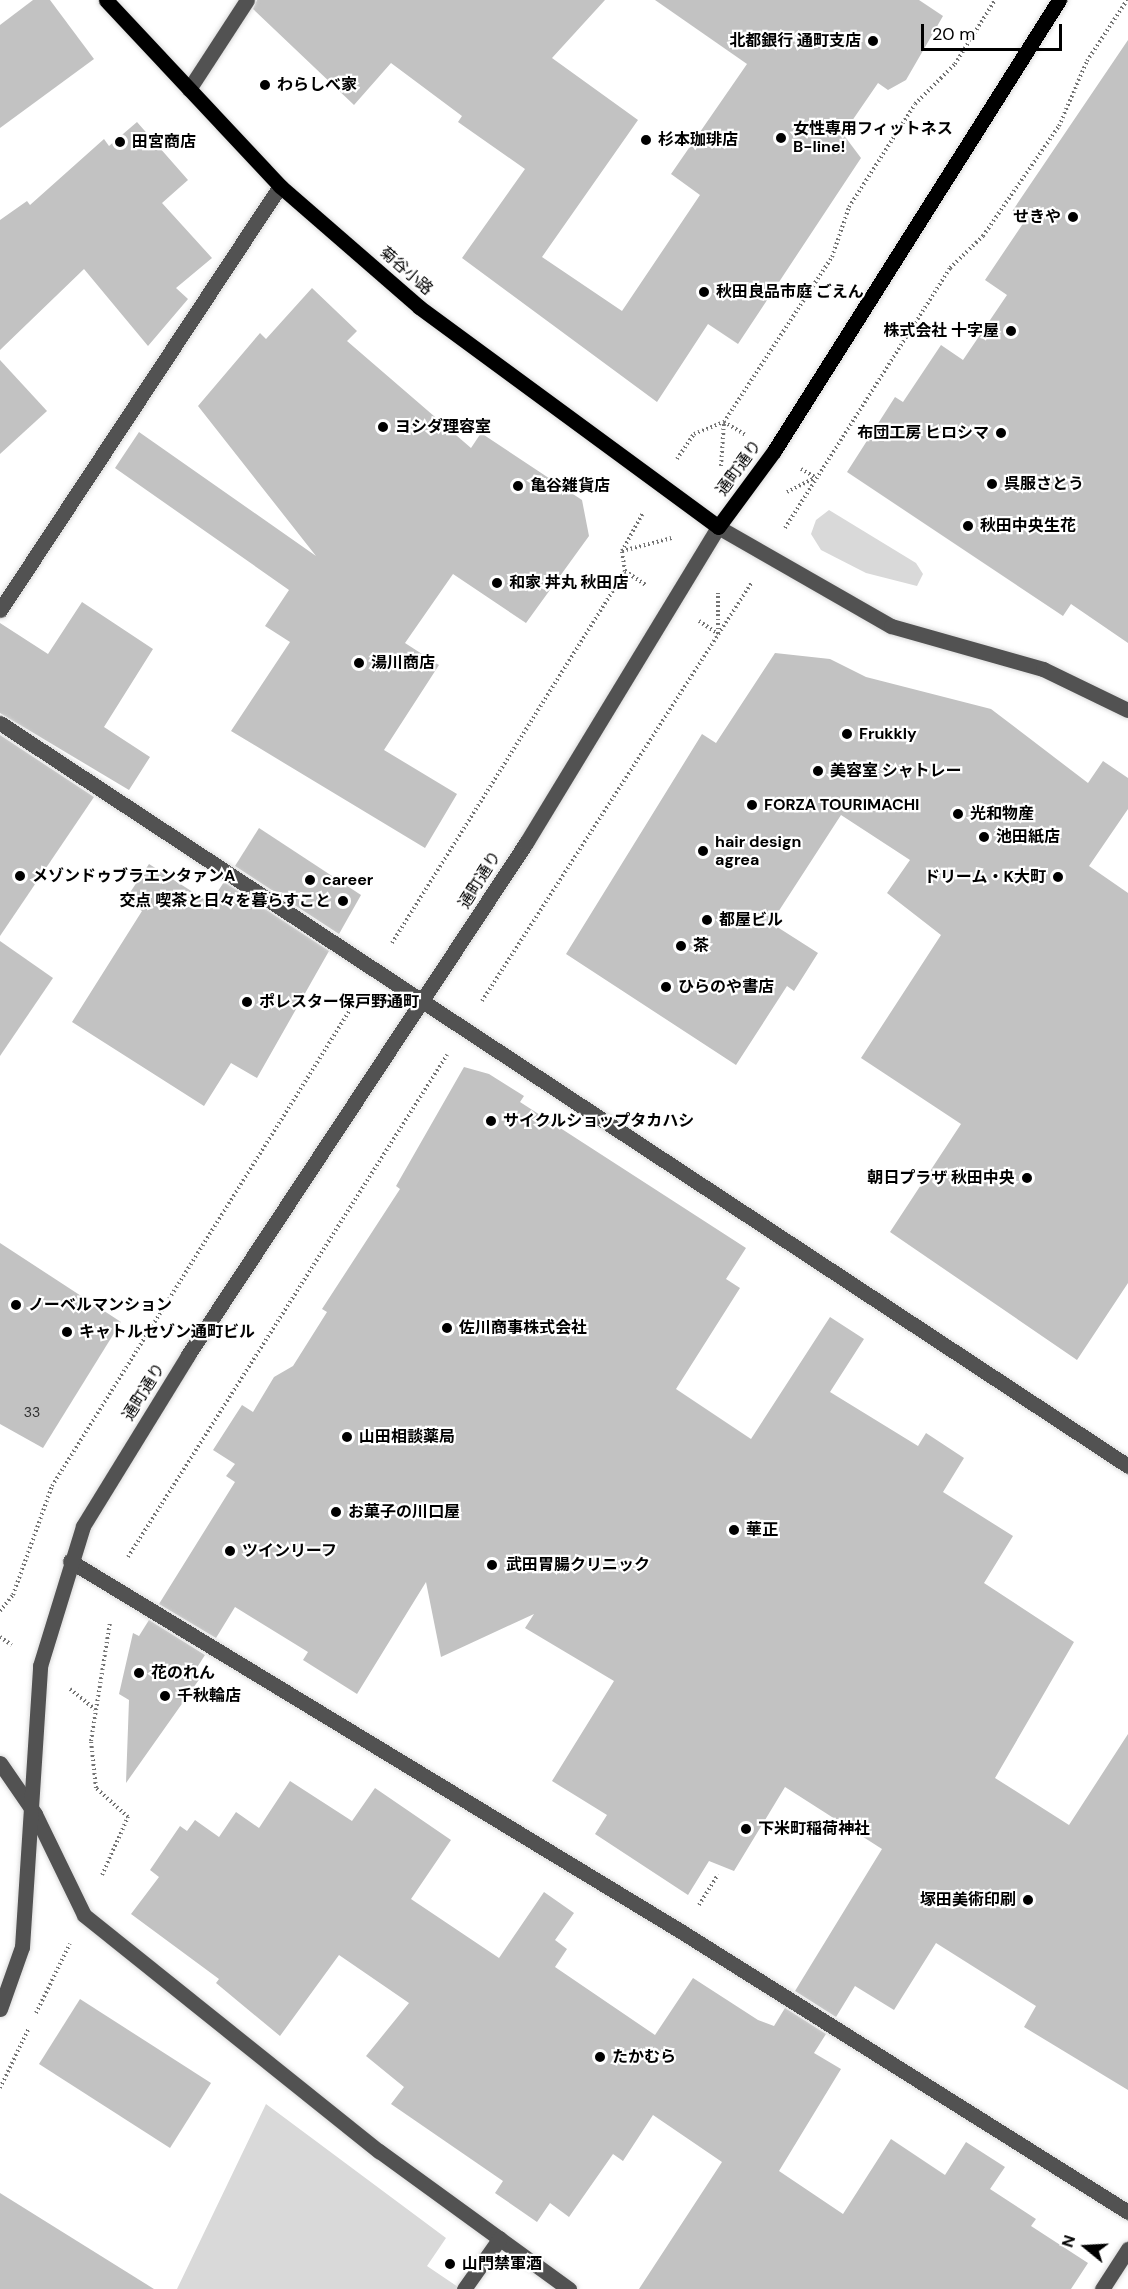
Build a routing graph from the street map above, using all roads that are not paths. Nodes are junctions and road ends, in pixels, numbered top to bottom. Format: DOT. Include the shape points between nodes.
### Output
graph roads {
  1 [pos="106,0"];
  2 [pos="247,0"];
  3 [pos="1059,0"];
  4 [pos="189,89"];
  5 [pos="280,186"];
  6 [pos="718,526"];
  7 [pos="0,610"];
  8 [pos="1128,710"];
  9 [pos="0,723"];
  10 [pos="426,1000"];
  11 [pos="1128,1466"];
  12 [pos="70,1561"];
  13 [pos="0,1763"];
  14 [pos="34,1814"];
  15 [pos="0,2009"];
  16 [pos="1128,2212"];
  17 [pos="500,2238"];
  18 [pos="1128,2249"];
  19 [pos="464,2289"];
  20 [pos="569,2289"];
  21 [pos="1102,2289"];
  1 -- 4 [label="main road, 菊谷小路"];
  2 -- 4 [label="street"];
  3 -- 6 [label="main road, 通町通り" via="774,451"];
  4 -- 5 [label="main road, 菊谷小路"];
  5 -- 6 [label="main road, 菊谷小路" via="419,307 658,486"];
  5 -- 7 [label="street"];
  6 -- 8 [label="street" via="891,626 1043,669"];
  6 -- 10 [label="street, 通町通り"];
  9 -- 10 [label="street"];
  10 -- 11 [label="street"];
  10 -- 12 [label="street, 通町通り" via="188,1354 83,1526"];
  12 -- 14 [label="street, 通町通り" via="48,1632 34,1715"];
  12 -- 16 [label="street" via="682,1932"];
  13 -- 14 [label="street"];
  14 -- 15 [label="street, 通町通り" via="22,1947"];
  14 -- 17 [label="street" via="84,1915 379,2151"];
  17 -- 19 [label="street"];
  17 -- 20 [label="street"];
  18 -- 21 [label="street"];
}
